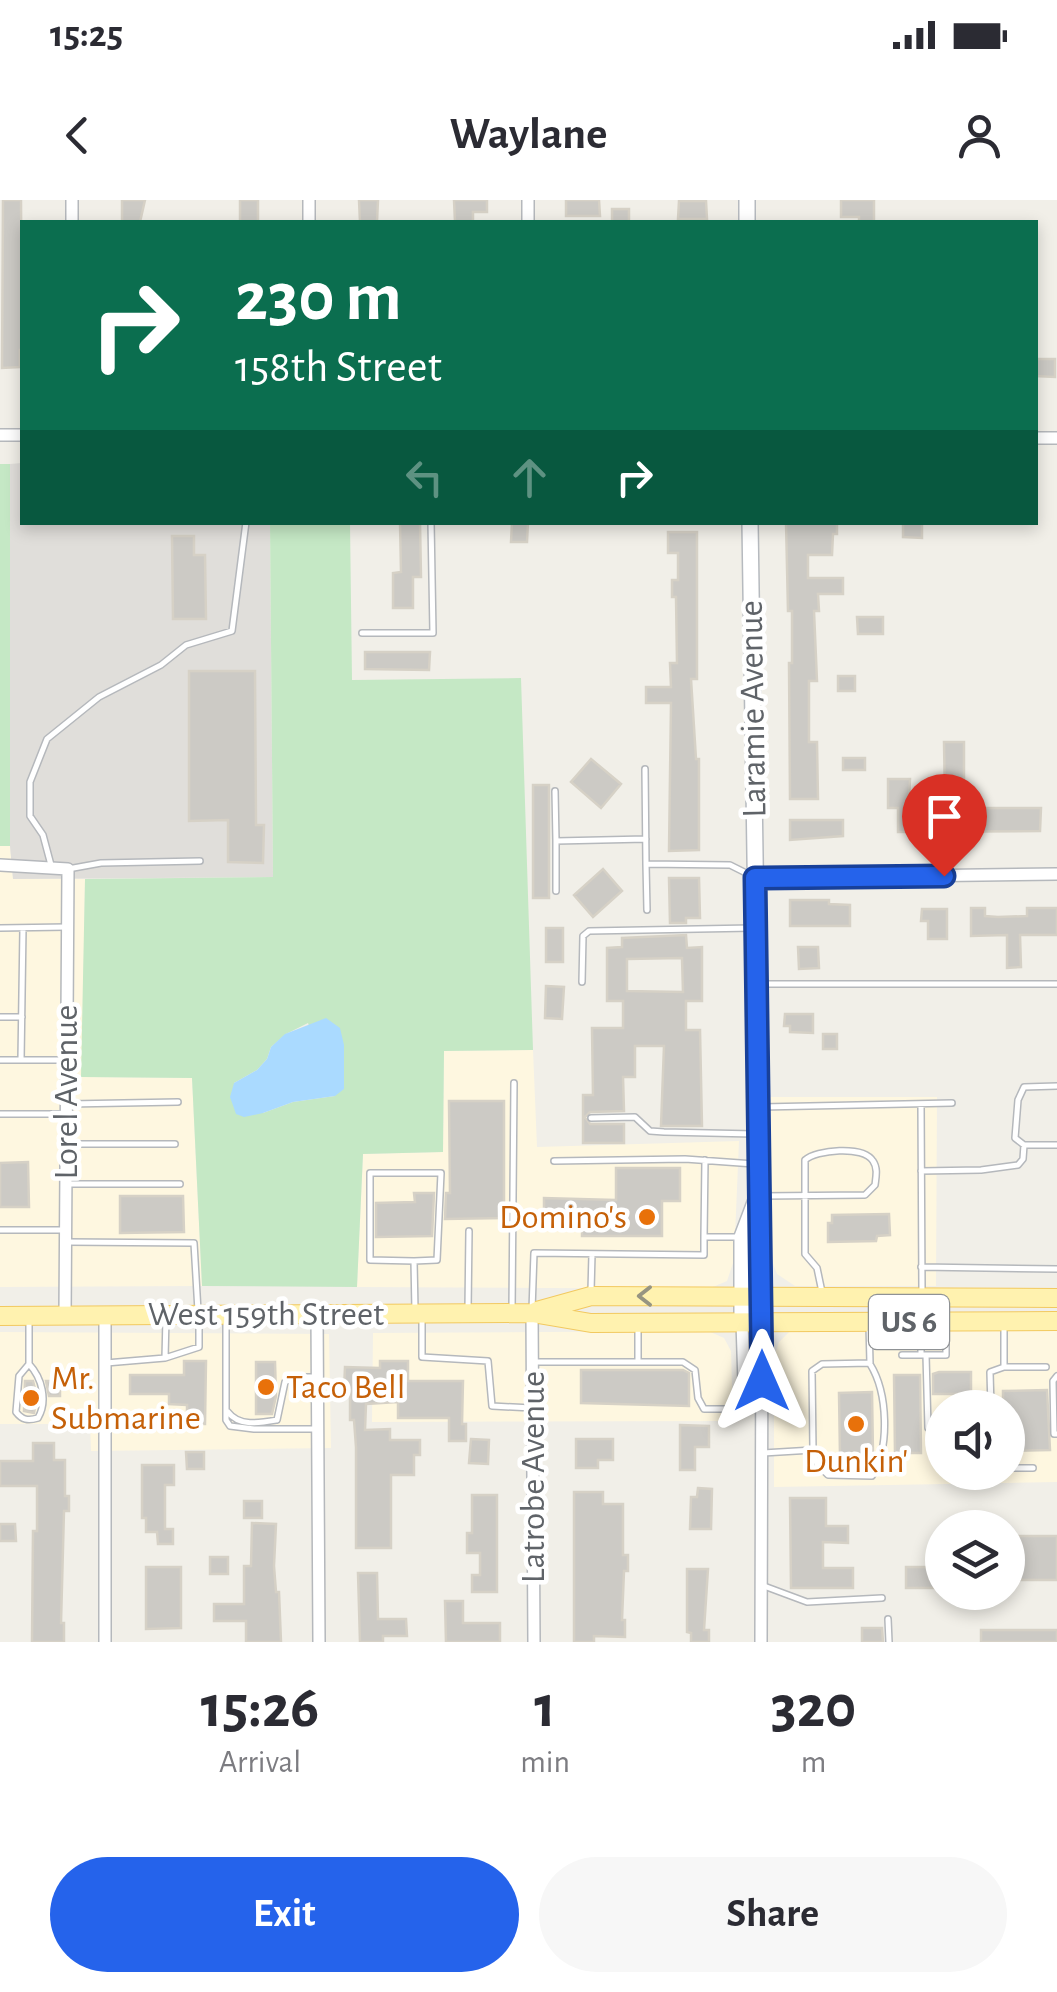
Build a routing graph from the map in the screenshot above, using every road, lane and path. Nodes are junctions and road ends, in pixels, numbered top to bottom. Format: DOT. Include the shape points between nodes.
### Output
graph roads {
  1 [pos="246,525"];
  2 [pos="431,525"];
  3 [pos="750,525"];
  4 [pos="362,632"];
  5 [pos="645,769"];
  6 [pos="555,791"];
  7 [pos="646,838"];
  8 [pos="556,841"];
  9 [pos="200,861"];
  10 [pos="646,864"];
  11 [pos="0,865"];
  12 [pos="52,868"];
  13 [pos="68,869"];
  14 [pos="1057,874"];
  15 [pos="755,878"];
  16 [pos="556,891"];
  17 [pos="647,910"];
  18 [pos="67,927"];
  19 [pos="0,928"];
  20 [pos="23,928"];
  21 [pos="755,928"];
  22 [pos="582,982"];
  23 [pos="756,984"];
  24 [pos="1057,984"];
  25 [pos="22,1017"];
  26 [pos="0,1018"];
  27 [pos="0,1060"];
  28 [pos="21,1060"];
  29 [pos="66,1060"];
  30 [pos="514,1083"];
  31 [pos="1057,1086"];
  32 [pos="178,1102"];
  33 [pos="952,1103"];
  34 [pos="921,1104"];
  35 [pos="757,1107"];
  36 [pos="66,1109"];
  37 [pos="0,1114"];
  38 [pos="591,1118"];
  39 [pos="757,1134"];
  40 [pos="66,1144"];
  41 [pos="176,1144"];
  42 [pos="1024,1144"];
  43 [pos="1057,1145"];
  44 [pos="705,1160"];
  45 [pos="554,1161"];
  46 [pos="757,1164"];
  47 [pos="921,1171"];
  48 [pos="66,1184"];
  49 [pos="180,1184"];
  50 [pos="758,1196"];
  51 [pos="805,1196"];
  52 [pos="0,1230"];
  53 [pos="469,1231"];
  54 [pos="65,1236"];
  55 [pos="704,1237"];
  56 [pos="742,1237"];
  57 [pos="592,1254"];
  58 [pos="414,1261"];
  59 [pos="921,1267"];
  60 [pos="1057,1269"];
  61 [pos="591,1296"];
  62 [pos="752,1296"];
  63 [pos="822,1296"];
  64 [pos="922,1297"];
  65 [pos="1057,1298"];
  66 [pos="532,1312"];
  67 [pos="418,1313"];
  68 [pos="468,1313"];
  69 [pos="512,1313"];
  70 [pos="199,1314"];
  71 [pos="226,1314"];
  72 [pos="317,1314"];
  73 [pos="104,1315"];
  74 [pos="166,1315"];
  75 [pos="0,1316"];
  76 [pos="29,1316"];
  77 [pos="65,1316"];
  78 [pos="1004,1321"];
  79 [pos="1057,1321"];
  80 [pos="752,1322"];
  81 [pos="869,1322"];
  82 [pos="922,1322"];
  83 [pos="946,1322"];
  84 [pos="638,1323"];
  85 [pos="902,1355"];
  86 [pos="924,1355"];
  87 [pos="165,1358"];
  88 [pos="532,1362"];
  89 [pos="638,1362"];
  90 [pos="105,1363"];
  91 [pos="28,1364"];
  92 [pos="870,1364"];
  93 [pos="1004,1367"];
  94 [pos="1046,1367"];
  95 [pos="318,1376"];
  96 [pos="1057,1376"];
  97 [pos="926,1390"];
  98 [pos="990,1390"];
  99 [pos="532,1408"];
  100 [pos="759,1409"];
  101 [pos="226,1410"];
  102 [pos="318,1429"];
  103 [pos="1057,1434"];
  104 [pos="813,1450"];
  105 [pos="760,1453"];
  106 [pos="1025,1468"];
  107 [pos="1033,1468"];
  108 [pos="761,1585"];
  109 [pos="882,1598"];
  110 [pos="888,1619"];
  111 [pos="105,1642"];
  112 [pos="319,1642"];
  113 [pos="534,1642"];
  114 [pos="761,1642"];
  115 [pos="888,1642"];
  1 -- 12 [label="lane" via="232,631 186,645 99,697 47,739 30,782 30,816"];
  2 -- 4 [label="lane" via="433,632"];
  3 -- 15 [label="street, Laramie Avenue"];
  5 -- 7 [label="lane"];
  6 -- 8 [label="lane"];
  7 -- 8 [label="lane"];
  7 -- 10 [label="lane"];
  8 -- 16 [label="lane"];
  9 -- 13 [label="lane"];
  10 -- 15 [label="lane" via="730,865"];
  10 -- 17 [label="lane"];
  11 -- 12 [label="street"];
  12 -- 13 [label="street"];
  13 -- 18 [label="street, Lorel Avenue"];
  14 -- 15 [label="street"];
  15 -- 21 [label="street, Laramie Avenue"];
  18 -- 20 [label="lane"];
  18 -- 29 [label="street, Lorel Avenue"];
  19 -- 20 [label="lane"];
  20 -- 25 [label="lane"];
  21 -- 22 [label="lane" via="589,931 583,936"];
  21 -- 23 [label="street, Laramie Avenue"];
  23 -- 24 [label="lane"];
  23 -- 35 [label="street, Laramie Avenue"];
  25 -- 26 [label="lane"];
  25 -- 28 [label="lane"];
  27 -- 28 [label="lane"];
  28 -- 29 [label="lane"];
  29 -- 36 [label="street, Lorel Avenue"];
  30 -- 69 [label="lane"];
  31 -- 42 [label="lane" via="1030,1086 1020,1093 1015,1138"];
  32 -- 36 [label="lane"];
  33 -- 34 [label="lane"];
  34 -- 35 [label="lane"];
  34 -- 47 [label="lane"];
  35 -- 39 [label="street, Laramie Avenue"];
  36 -- 37 [label="lane"];
  36 -- 40 [label="street, Lorel Avenue"];
  38 -- 39 [label="lane" via="635,1116 650,1131"];
  39 -- 46 [label="street, Laramie Avenue"];
  40 -- 41 [label="lane"];
  40 -- 48 [label="street, Lorel Avenue"];
  42 -- 43 [label="lane"];
  42 -- 47 [label="lane" via="1018,1165"];
  44 -- 45 [label="lane"];
  44 -- 46 [label="lane"];
  44 -- 55 [label="lane"];
  46 -- 50 [label="street, Laramie Avenue"];
  47 -- 59 [label="lane"];
  48 -- 49 [label="lane"];
  48 -- 54 [label="street, Lorel Avenue"];
  50 -- 51 [label="lane"];
  50 -- 56 [label="street, Laramie Avenue"];
  50 -- 62 [label="street, Laramie Avenue"];
  51 -- 51 [label="lane" via="804,1160 815,1152 858,1152 874,1162 874,1185 865,1195"];
  51 -- 63 [label="lane" via="805,1254 822,1280"];
  52 -- 54 [label="lane"];
  53 -- 68 [label="lane"];
  54 -- 70 [label="lane" via="194,1242"];
  54 -- 77 [label="street, Lorel Avenue"];
  55 -- 56 [label="lane"];
  55 -- 57 [label="lane" via="704,1255"];
  56 -- 62 [label="street, Laramie Avenue"];
  57 -- 61 [label="lane"];
  57 -- 66 [label="lane" via="534,1252"];
  58 -- 58 [label="lane" via="370,1260 370,1173 441,1173 437,1260"];
  58 -- 67 [label="lane"];
  59 -- 60 [label="lane"];
  59 -- 64 [label="lane"];
  62 -- 61 [label="main road, West 159th Street / US 6, one-way"];
  61 -- 66 [label="main road, West 159th Street / US 6"];
  62 -- 63 [label="main road, West 159th Street / US 6"];
  62 -- 80 [label="street, Laramie Avenue"];
  63 -- 64 [label="main road, West 159th Street / US 6"];
  64 -- 65 [label="main road, West 159th Street / US 6"];
  66 -- 69 [label="main road, West 159th Street / US 6"];
  66 -- 84 [label="main road, West 159th Street / US 6"];
  66 -- 88 [label="street, Latrobe Avenue"];
  67 -- 68 [label="main road, West 159th Street / US 6"];
  67 -- 72 [label="main road, West 159th Street / US 6"];
  67 -- 99 [label="lane" via="422,1357 488,1361 492,1406"];
  68 -- 69 [label="main road, West 159th Street / US 6"];
  70 -- 71 [label="main road, West 159th Street / US 6"];
  70 -- 74 [label="main road, West 159th Street / US 6"];
  70 -- 87 [label="lane" via="199,1347"];
  71 -- 72 [label="main road, West 159th Street / US 6"];
  71 -- 101 [label="lane"];
  72 -- 95 [label="street"];
  73 -- 74 [label="main road, West 159th Street / US 6"];
  73 -- 77 [label="main road, West 159th Street / US 6"];
  73 -- 90 [label="street"];
  74 -- 87 [label="lane"];
  75 -- 76 [label="main road, West 159th Street / US 6"];
  76 -- 77 [label="main road, West 159th Street / US 6"];
  76 -- 91 [label="lane"];
  78 -- 79 [label="main road, West 159th Street / US 6"];
  78 -- 83 [label="main road, West 159th Street / US 6"];
  78 -- 93 [label="lane"];
  80 -- 81 [label="main road, West 159th Street / US 6"];
  80 -- 84 [label="main road, West 159th Street / US 6"];
  80 -- 100 [label="street, Laramie Avenue"];
  80 -- 100 [label="street, Laramie Avenue" via="744,1383"];
  81 -- 82 [label="main road, West 159th Street / US 6"];
  81 -- 92 [label="lane"];
  82 -- 83 [label="main road, West 159th Street / US 6"];
  82 -- 86 [label="lane"];
  83 -- 86 [label="lane" via="946,1355"];
  84 -- 89 [label="lane"];
  85 -- 86 [label="lane"];
  86 -- 97 [label="lane"];
  87 -- 90 [label="lane"];
  88 -- 89 [label="lane"];
  88 -- 99 [label="street, Latrobe Avenue"];
  89 -- 100 [label="lane" via="690,1364 704,1409"];
  90 -- 111 [label="street"];
  91 -- 91 [label="lane" via="19,1376 16,1412 29,1420 42,1412 42,1390 40,1375"];
  92 -- 104 [label="lane" via="814,1367"];
  92 -- 104 [label="lane" via="880,1380 881,1462 872,1476 828,1476"];
  93 -- 94 [label="lane"];
  93 -- 98 [label="lane" via="990,1372"];
  95 -- 101 [label="lane" via="285,1382 277,1420 243,1422"];
  95 -- 102 [label="street"];
  96 -- 103 [label="lane"];
  99 -- 113 [label="street, Latrobe Avenue"];
  100 -- 105 [label="street, Laramie Avenue"];
  101 -- 102 [label="lane" via="226,1420 239,1428"];
  102 -- 112 [label="street"];
  104 -- 105 [label="lane"];
  105 -- 108 [label="street, Laramie Avenue"];
  106 -- 107 [label="lane"];
  108 -- 109 [label="lane" via="807,1602"];
  108 -- 114 [label="street, Laramie Avenue"];
  110 -- 115 [label="lane"];
}
